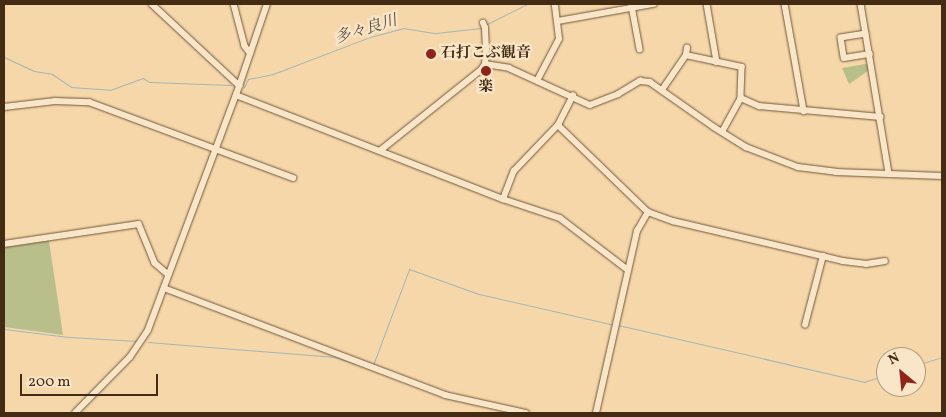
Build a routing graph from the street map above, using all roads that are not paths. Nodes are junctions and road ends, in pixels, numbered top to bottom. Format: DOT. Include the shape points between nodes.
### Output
graph roads {
  1 [pos="152,4"];
  2 [pos="234,4"];
  3 [pos="267,4"];
  4 [pos="555,4"];
  5 [pos="653,4"];
  6 [pos="707,4"];
  7 [pos="785,4"];
  8 [pos="861,4"];
  9 [pos="632,6"];
  10 [pos="558,21"];
  11 [pos="483,23"];
  12 [pos="866,34"];
  13 [pos="640,49"];
  14 [pos="250,53"];
  15 [pos="870,54"];
  16 [pos="717,62"];
  17 [pos="485,64"];
  18 [pos="538,79"];
  19 [pos="240,86"];
  20 [pos="662,90"];
  21 [pos="236,95"];
  22 [pos="572,96"];
  23 [pos="741,98"];
  24 [pos="4,106"];
  25 [pos="804,111"];
  26 [pos="881,118"];
  27 [pos="558,125"];
  28 [pos="722,132"];
  29 [pos="217,148"];
  30 [pos="381,150"];
  31 [pos="889,174"];
  32 [pos="942,176"];
  33 [pos="293,178"];
  34 [pos="503,199"];
  35 [pos="648,212"];
  36 [pos="4,244"];
  37 [pos="823,256"];
  38 [pos="885,261"];
  39 [pos="628,270"];
  40 [pos="169,275"];
  41 [pos="164,288"];
  42 [pos="805,325"];
  43 [pos="75,413"];
  44 [pos="526,413"];
  45 [pos="596,413"];
  1 -- 19 [label="street"];
  2 -- 14 [label="street"];
  3 -- 14 [label="street"];
  4 -- 10 [label="street"];
  5 -- 9 [label="street"];
  6 -- 16 [label="street"];
  7 -- 25 [label="street"];
  8 -- 12 [label="street"];
  9 -- 10 [label="street"];
  9 -- 13 [label="street"];
  10 -- 18 [label="street" via="559,39"];
  11 -- 17 [label="street"];
  12 -- 15 [label="street"];
  12 -- 15 [label="street" via="841,38 844,58"];
  14 -- 19 [label="street"];
  15 -- 26 [label="street"];
  16 -- 20 [label="street" via="687,51"];
  16 -- 23 [label="street" via="742,67"];
  17 -- 18 [label="street" via="509,68"];
  17 -- 30 [label="street"];
  18 -- 22 [label="street"];
  19 -- 21 [label="street"];
  20 -- 22 [label="street" via="645,80 595,104"];
  20 -- 28 [label="street"];
  21 -- 29 [label="street"];
  21 -- 30 [label="street"];
  22 -- 27 [label="street"];
  23 -- 25 [label="street" via="760,106"];
  23 -- 28 [label="street"];
  24 -- 29 [label="street" via="84,101"];
  25 -- 26 [label="street"];
  26 -- 31 [label="street"];
  27 -- 34 [label="street" via="514,172"];
  27 -- 35 [label="street"];
  28 -- 31 [label="street" via="746,147 798,167"];
  29 -- 33 [label="street"];
  29 -- 40 [label="street"];
  30 -- 34 [label="street"];
  31 -- 32 [label="street"];
  34 -- 39 [label="street" via="560,218"];
  35 -- 37 [label="street" via="673,221"];
  35 -- 39 [label="street" via="637,231"];
  36 -- 40 [label="street" via="139,224 155,262"];
  37 -- 38 [label="street" via="866,264"];
  37 -- 42 [label="street"];
  39 -- 45 [label="street"];
  40 -- 41 [label="street"];
  41 -- 43 [label="street" via="148,330 135,352"];
  41 -- 44 [label="street" via="445,395"];
}
